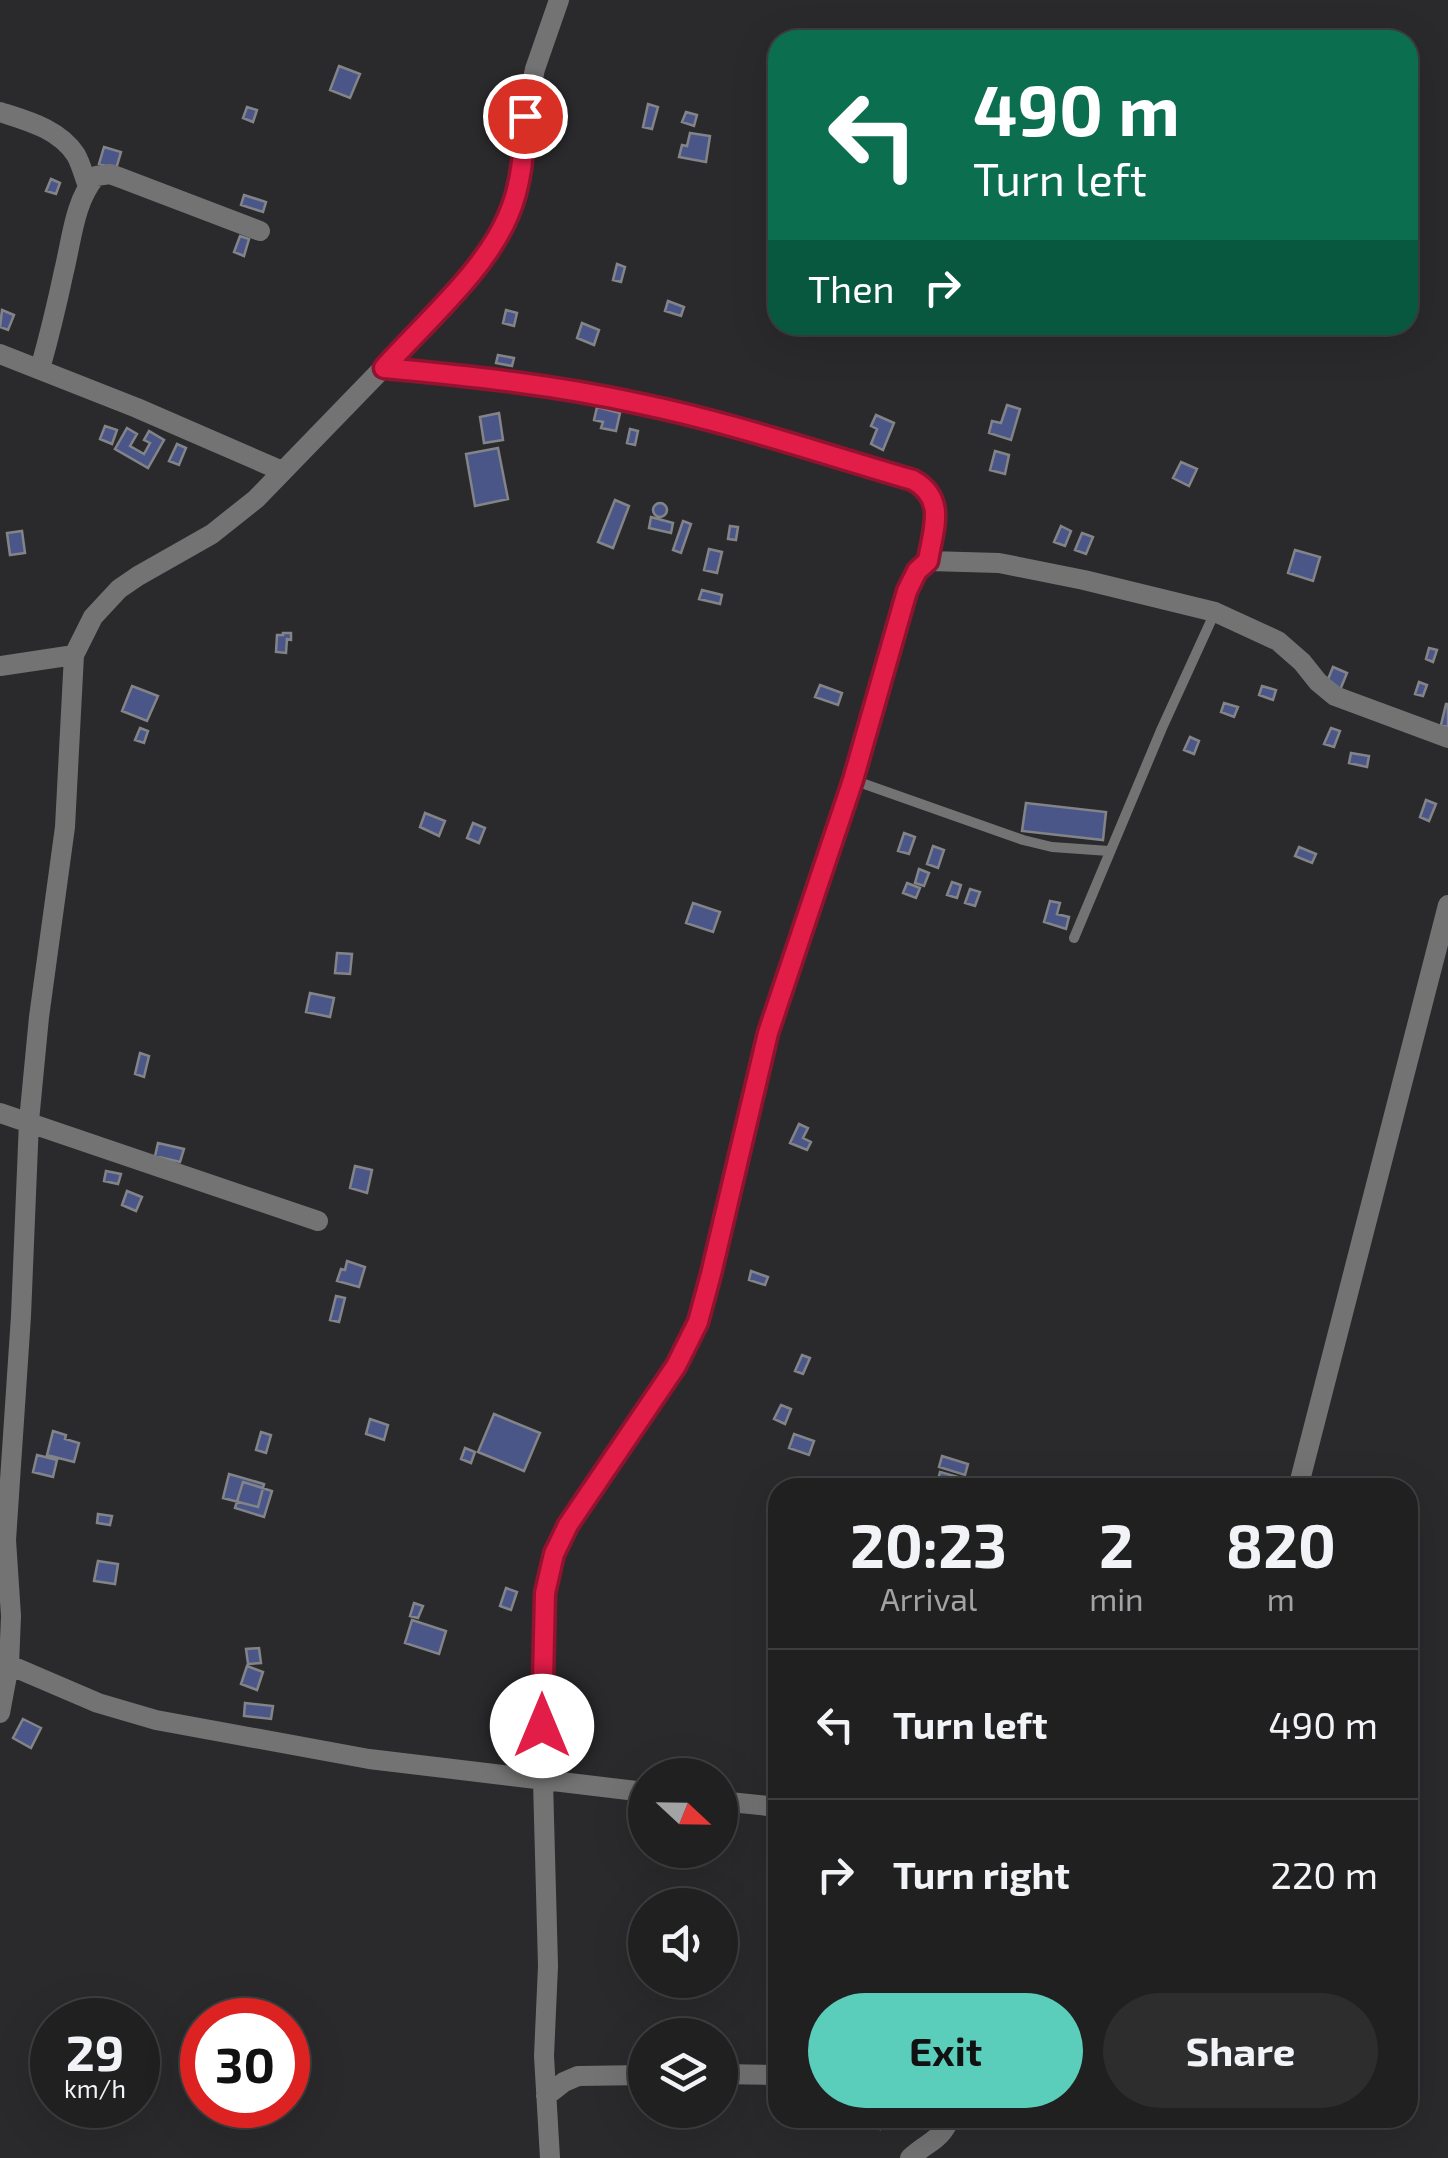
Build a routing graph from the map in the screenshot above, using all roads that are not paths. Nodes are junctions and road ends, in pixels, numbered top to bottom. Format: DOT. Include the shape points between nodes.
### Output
graph roads {
  1 [pos="559,0"];
  2 [pos="0,112"];
  3 [pos="88,186"];
  4 [pos="260,231"];
  5 [pos="0,354"];
  6 [pos="384,368"];
  7 [pos="40,370"];
  8 [pos="282,471"];
  9 [pos="928,561"];
  10 [pos="1215,612"];
  11 [pos="74,654"];
  12 [pos="0,666"];
  13 [pos="1448,738"];
  14 [pos="853,780"];
  15 [pos="1109,851"];
  16 [pos="1448,905"];
  17 [pos="1074,938"];
  18 [pos="0,1113"];
  19 [pos="30,1122"];
  20 [pos="318,1220"];
  21 [pos="1301,1478"];
  22 [pos="4,1663"];
  23 [pos="0,1713"];
  24 [pos="542,1781"];
  25 [pos="628,1790"];
  26 [pos="738,1803"];
  27 [pos="768,1806"];
  28 [pos="738,2074"];
  29 [pos="768,2074"];
  30 [pos="628,2075"];
  31 [pos="546,2096"];
  32 [pos="946,2128"];
  33 [pos="550,2158"];
  34 [pos="910,2158"];
  1 -- 6 [label="street" via="535,69 508,217 472,272"];
  2 -- 3 [label="street" via="63,140"];
  3 -- 4 [label="street" via="110,174"];
  3 -- 7 [label="street"];
  5 -- 7 [label="street"];
  6 -- 8 [label="street"];
  6 -- 9 [label="street" via="641,404 913,480 936,512"];
  7 -- 8 [label="street"];
  8 -- 11 [label="street" via="236,518 107,600"];
  9 -- 10 [label="street" via="998,562"];
  9 -- 14 [label="street" via="907,591"];
  10 -- 13 [label="street" via="1278,641 1335,696"];
  10 -- 15 [label="lane"];
  11 -- 12 [label="street"];
  11 -- 19 [label="street" via="65,826"];
  14 -- 15 [label="lane" via="1022,840"];
  14 -- 24 [label="street" via="768,1033 698,1322 554,1554 545,1593"];
  15 -- 17 [label="lane"];
  16 -- 21 [label="street"];
  18 -- 19 [label="street"];
  19 -- 20 [label="street"];
  19 -- 22 [label="street"];
  22 -- 23 [label="street"];
  22 -- 24 [label="street" via="156,1720 370,1759"];
  24 -- 25 [label="street"];
  24 -- 31 [label="street"];
  26 -- 27 [label="street"];
  28 -- 29 [label="street"];
  30 -- 31 [label="street" via="578,2076"];
  31 -- 33 [label="street"];
  32 -- 34 [label="street"];
}
